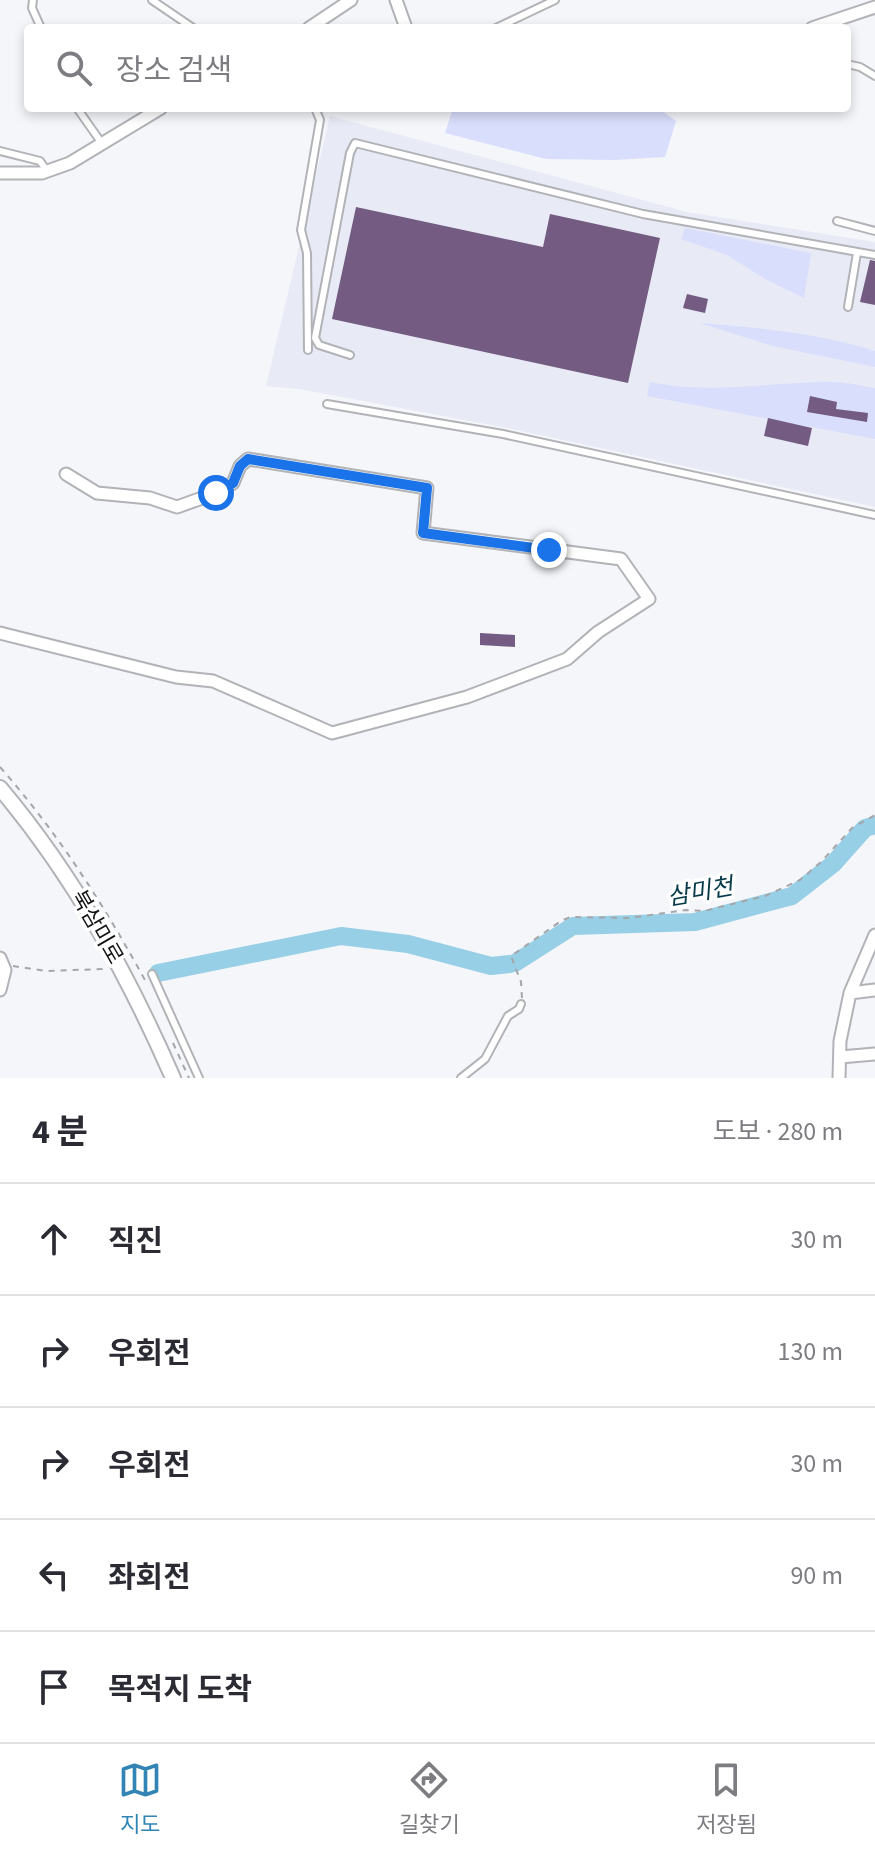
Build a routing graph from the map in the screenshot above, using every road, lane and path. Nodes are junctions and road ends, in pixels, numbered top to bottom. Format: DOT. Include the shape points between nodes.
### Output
graph roads {
  1 [pos="33,0"];
  2 [pos="152,0"];
  3 [pos="351,0"];
  4 [pos="396,0"];
  5 [pos="555,0"];
  6 [pos="875,7"];
  7 [pos="39,24"];
  8 [pos="187,24"];
  9 [pos="315,24"];
  10 [pos="405,24"];
  11 [pos="504,24"];
  12 [pos="826,24"];
  13 [pos="851,65"];
  14 [pos="875,76"];
  15 [pos="80,112"];
  16 [pos="155,112"];
  17 [pos="317,112"];
  18 [pos="103,145"];
  19 [pos="0,151"];
  20 [pos="47,171"];
  21 [pos="0,173"];
  22 [pos="837,221"];
  23 [pos="875,231"];
  24 [pos="857,253"];
  25 [pos="875,255"];
  26 [pos="848,307"];
  27 [pos="308,350"];
  28 [pos="350,355"];
  29 [pos="327,404"];
  30 [pos="66,474"];
  31 [pos="875,515"];
  32 [pos="0,633"];
  33 [pos="0,788"];
  34 [pos="875,815"];
  35 [pos="875,935"];
  36 [pos="2,962"];
  37 [pos="103,969"];
  38 [pos="152,974"];
  39 [pos="0,990"];
  40 [pos="875,990"];
  41 [pos="850,993"];
  42 [pos="521,1004"];
  43 [pos="875,1054"];
  44 [pos="840,1057"];
  45 [pos="173,1078"];
  46 [pos="199,1078"];
  47 [pos="461,1078"];
  48 [pos="839,1078"];
  1 -- 7 [label="lane"];
  2 -- 8 [label="lane"];
  3 -- 9 [label="street"];
  4 -- 10 [label="street"];
  5 -- 11 [label="lane"];
  6 -- 12 [label="street"];
  13 -- 14 [label="lane"];
  15 -- 18 [label="lane"];
  16 -- 18 [label="street"];
  17 -- 27 [label="lane" via="320,120 301,230 307,253"];
  18 -- 20 [label="street"];
  19 -- 20 [label="lane" via="40,161"];
  20 -- 21 [label="street"];
  22 -- 23 [label="lane"];
  24 -- 25 [label="lane"];
  24 -- 26 [label="lane"];
  24 -- 28 [label="lane" via="643,214 355,143 315,338 319,345"];
  29 -- 31 [label="lane" via="503,434"];
  30 -- 32 [label="street" via="97,493 150,498 177,507 233,483 248,459 427,488 423,533 621,559 649,599 567,659 467,697 332,733 213,681 176,677"];
  33 -- 45 [label="street, 북삼미로" via="100,928"];
  34 -- 42 [label="path" via="852,828 800,880 765,896 704,911 561,921 511,956 521,982"];
  35 -- 41 [label="street"];
  36 -- 37 [label="path" via="46,971"];
  36 -- 39 [label="street"];
  38 -- 46 [label="lane"];
  40 -- 41 [label="street"];
  41 -- 44 [label="street"];
  42 -- 47 [label="lane" via="508,1016 485,1059"];
  43 -- 44 [label="street"];
  44 -- 48 [label="street"];
}
